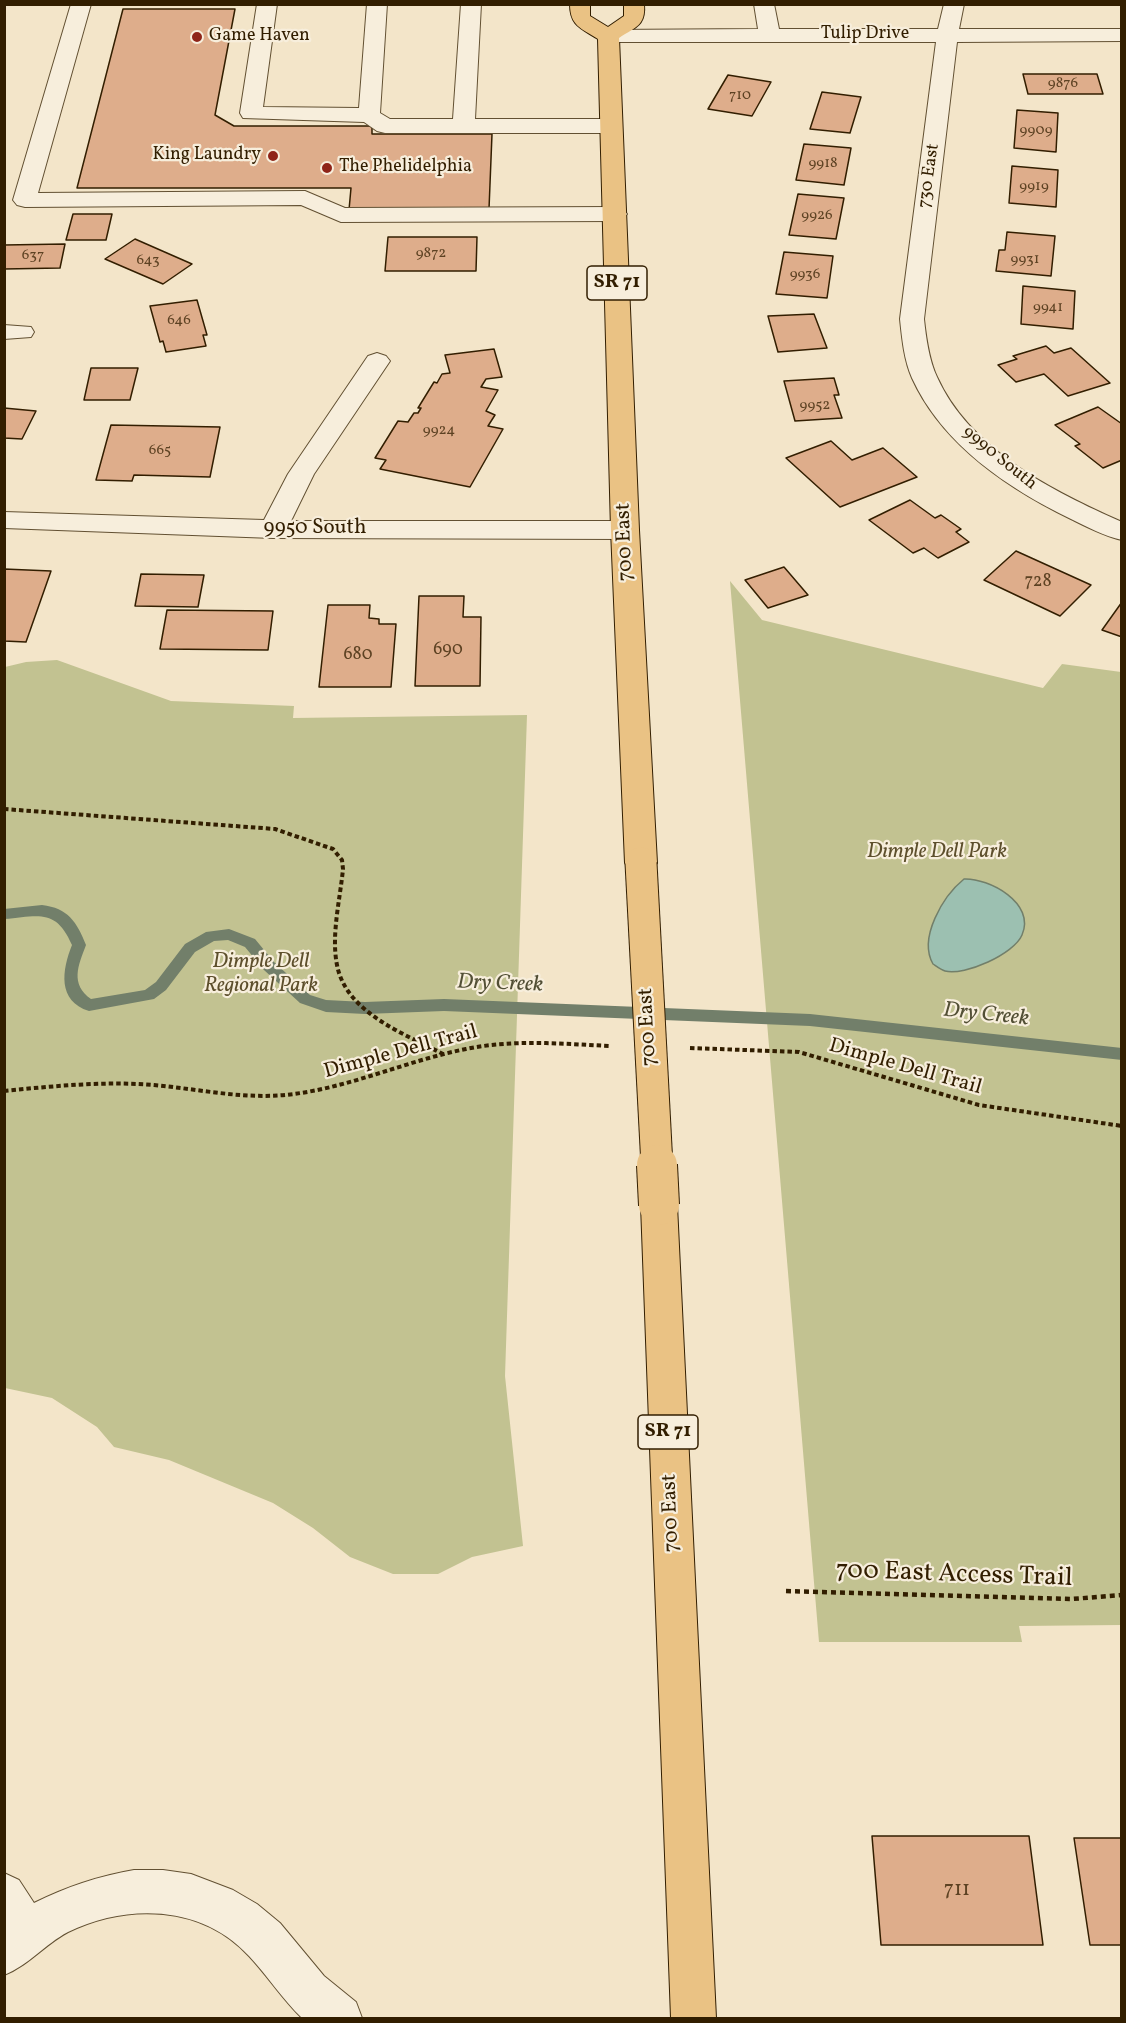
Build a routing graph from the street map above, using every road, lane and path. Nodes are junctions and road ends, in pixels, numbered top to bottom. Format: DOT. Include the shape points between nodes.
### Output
graph roads {
  1 [pos="81,4"];
  2 [pos="267,4"];
  3 [pos="377,4"];
  4 [pos="471,4"];
  5 [pos="579,4"];
  6 [pos="634,4"];
  7 [pos="764,4"];
  8 [pos="954,4"];
  9 [pos="947,35"];
  10 [pos="1122,35"];
  11 [pos="608,36"];
  12 [pos="770,36"];
  13 [pos="369,115"];
  14 [pos="464,126"];
  15 [pos="611,126"];
  16 [pos="615,214"];
  17 [pos="915,348"];
  18 [pos="376,361"];
  19 [pos="4,520"];
  20 [pos="273,529"];
  21 [pos="625,530"];
  22 [pos="1122,532"];
  23 [pos="4,809"];
  24 [pos="612,1046"];
  25 [pos="683,1048"];
  26 [pos="444,1054"];
  27 [pos="4,1092"];
  28 [pos="1122,1126"];
  29 [pos="786,1591"];
  30 [pos="1122,1595"];
  31 [pos="4,1895"];
  32 [pos="16,1942"];
  33 [pos="340,2019"];
  34 [pos="694,2019"];
  1 -- 16 [label="street" via="26,200 305,198 340,215"];
  2 -- 13 [label="street" via="251,113"];
  3 -- 13 [label="street"];
  4 -- 14 [label="street"];
  5 -- 11 [label="main road" via="580,18"];
  6 -- 11 [label="main road" via="635,18"];
  7 -- 12 [label="street"];
  8 -- 9 [label="street, 730 East"];
  9 -- 10 [label="street, Tulip Drive"];
  9 -- 12 [label="street, Tulip Drive"];
  9 -- 17 [label="street, 730 East" via="912,319"];
  11 -- 12 [label="street, Tulip Drive"];
  11 -- 15 [label="main road, 700 East / SR 71"];
  13 -- 14 [label="street" via="385,126"];
  14 -- 15 [label="street"];
  15 -- 16 [label="main road, 700 East / SR 71"];
  16 -- 21 [label="main road, 700 East / SR 71"];
  17 -- 22 [label="street, 9990 South" via="925,378 946,414 980,449 1024,484"];
  18 -- 20 [label="street" via="301,474"];
  19 -- 20 [label="street, 9950 South"];
  20 -- 21 [label="street, 9950 South"];
  21 -- 34 [label="main road, 700 East / SR 71, bridge"];
  23 -- 26 [label="path" via="275,829 333,849 342,860 343,869 336,952 343,985 354,1000 385,1022"];
  24 -- 26 [label="path, Dimple Dell Trail" via="490,1044"];
  25 -- 28 [label="path, Dimple Dell Trail" via="799,1052 979,1106"];
  26 -- 27 [label="path, Dimple Dell Trail" via="314,1092 284,1096 227,1096 137,1084"];
  29 -- 30 [label="path, 700 East Access Trail" via="1072,1599"];
  31 -- 32 [label="street"];
  32 -- 33 [label="street" via="51,1917 80,1904 150,1890 186,1894 217,1904 242,1920 264,1939 304,1990"];
}
